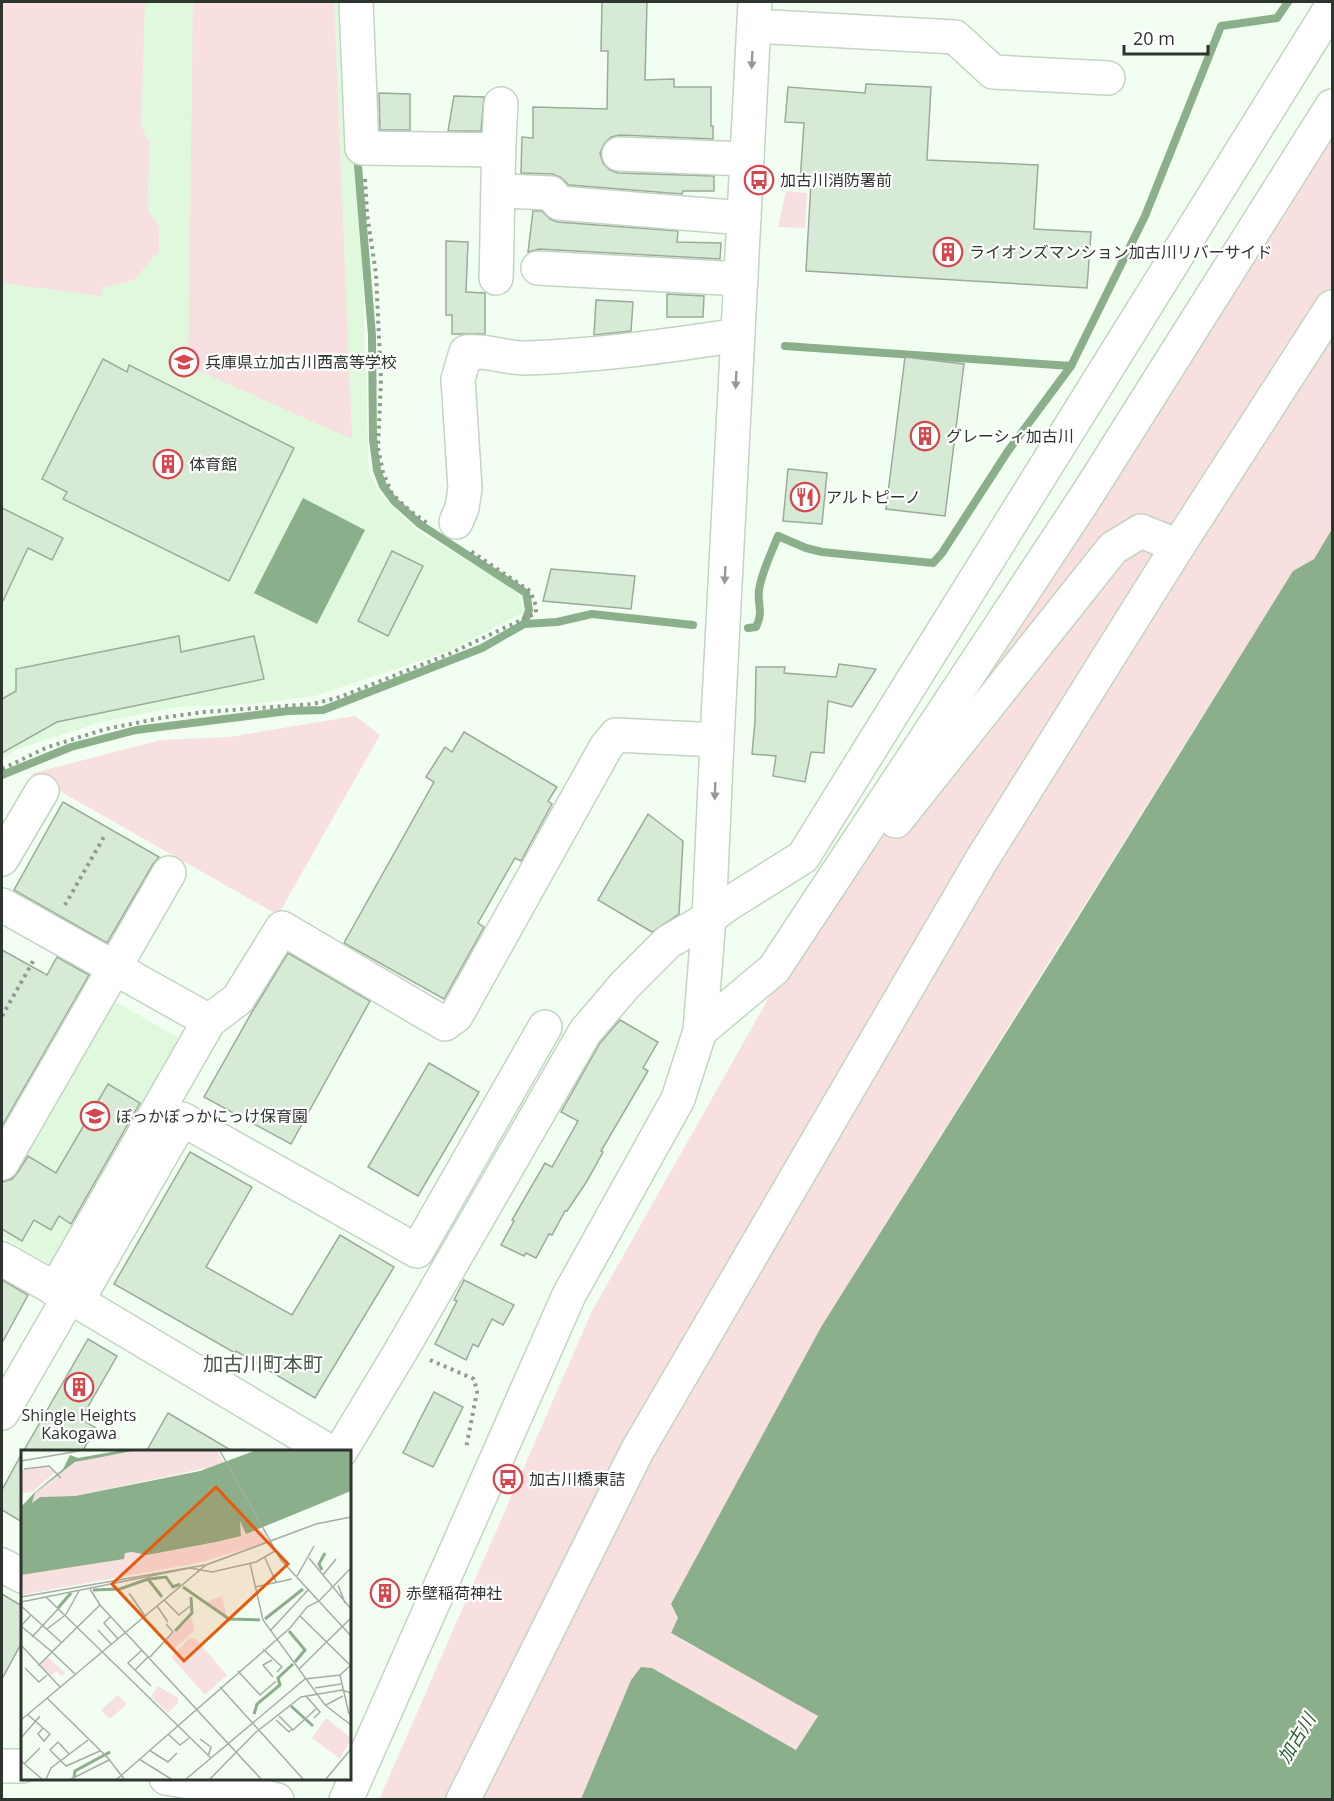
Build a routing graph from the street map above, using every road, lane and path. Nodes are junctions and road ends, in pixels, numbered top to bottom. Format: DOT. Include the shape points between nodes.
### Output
graph roads {
  1 [pos="356,2"];
  2 [pos="1332,6"];
  3 [pos="755,14"];
  4 [pos="1108,78"];
  5 [pos="501,104"];
  6 [pos="1332,106"];
  7 [pos="362,148"];
  8 [pos="498,150"];
  9 [pos="619,154"];
  10 [pos="747,159"];
  11 [pos="499,191"];
  12 [pos="744,218"];
  13 [pos="538,268"];
  14 [pos="496,278"];
  15 [pos="741,279"];
  16 [pos="1332,307"];
  17 [pos="738,335"];
  18 [pos="450,531"];
  19 [pos="1178,546"];
  20 [pos="717,740"];
  21 [pos="2,769"];
  22 [pos="42,791"];
  23 [pos="2,860"];
  24 [pos="169,873"];
  25 [pos="2,905"];
  26 [pos="709,918"];
  27 [pos="114,967"];
  28 [pos="774,969"];
  29 [pos="209,1021"];
  30 [pos="545,1027"];
  31 [pos="700,1031"];
  32 [pos="2,1163"];
  33 [pos="2,1259"];
  34 [pos="67,1296"];
  35 [pos="402,1349"];
  36 [pos="2,1413"];
  37 [pos="327,1450"];
  38 [pos="341,1450"];
  39 [pos="465,1454"];
  40 [pos="2,1565"];
  41 [pos="21,1575"];
  42 [pos="2,1766"];
  43 [pos="21,1766"];
  44 [pos="173,1780"];
  45 [pos="254,1792"];
  46 [pos="346,1800"];
  47 [pos="463,1800"];
  1 -- 7 [label="main road"];
  2 -- 26 [label="main road" via="803,857"];
  3 -- 4 [label="main road" via="955,37 993,72"];
  3 -- 10 [label="main road, one-way"];
  5 -- 8 [label="main road"];
  6 -- 28 [label="main road" via="1087,495"];
  7 -- 8 [label="main road"];
  7 -- 18 [label="path" via="376,274 381,464 392,494 409,510"];
  8 -- 11 [label="main road"];
  9 -- 10 [label="main road"];
  10 -- 12 [label="main road"];
  11 -- 12 [label="main road" via="551,193 559,203"];
  11 -- 14 [label="main road"];
  12 -- 15 [label="main road"];
  13 -- 15 [label="main road"];
  15 -- 17 [label="main road"];
  16 -- 19 [label="main road"];
  17 -- 18 [label="main road" via="577,355 522,358 466,352 458,379 474,488"];
  17 -- 20 [label="main road, one-way"];
  18 -- 21 [label="path" via="530,591 536,614 340,697 313,704 204,712 106,729 48,747"];
  19 -- 28 [label="main road" via="1141,531 1113,548 906,807 812,944"];
  19 -- 47 [label="main road" via="981,861 637,1451"];
  20 -- 26 [label="main road, one-way"];
  20 -- 29 [label="main road" via="616,735 456,1016 445,1024 282,928 238,999"];
  22 -- 23 [label="main road"];
  24 -- 27 [label="main road"];
  25 -- 27 [label="main road"];
  26 -- 31 [label="main road"];
  26 -- 35 [label="main road" via="669,942 585,1032"];
  27 -- 29 [label="main road"];
  27 -- 32 [label="main road"];
  28 -- 31 [label="main road"];
  29 -- 34 [label="main road"];
  30 -- 34 [label="main road" via="417,1251 182,1119"];
  31 -- 46 [label="main road" via="678,1099 569,1295"];
  33 -- 34 [label="main road"];
  34 -- 36 [label="main road"];
  34 -- 37 [label="main road"];
  35 -- 38 [label="main road"];
  35 -- 39 [label="path" via="474,1379 477,1392"];
  40 -- 41 [label="main road"];
  42 -- 43 [label="main road"];
  44 -- 45 [label="main road"];
}
